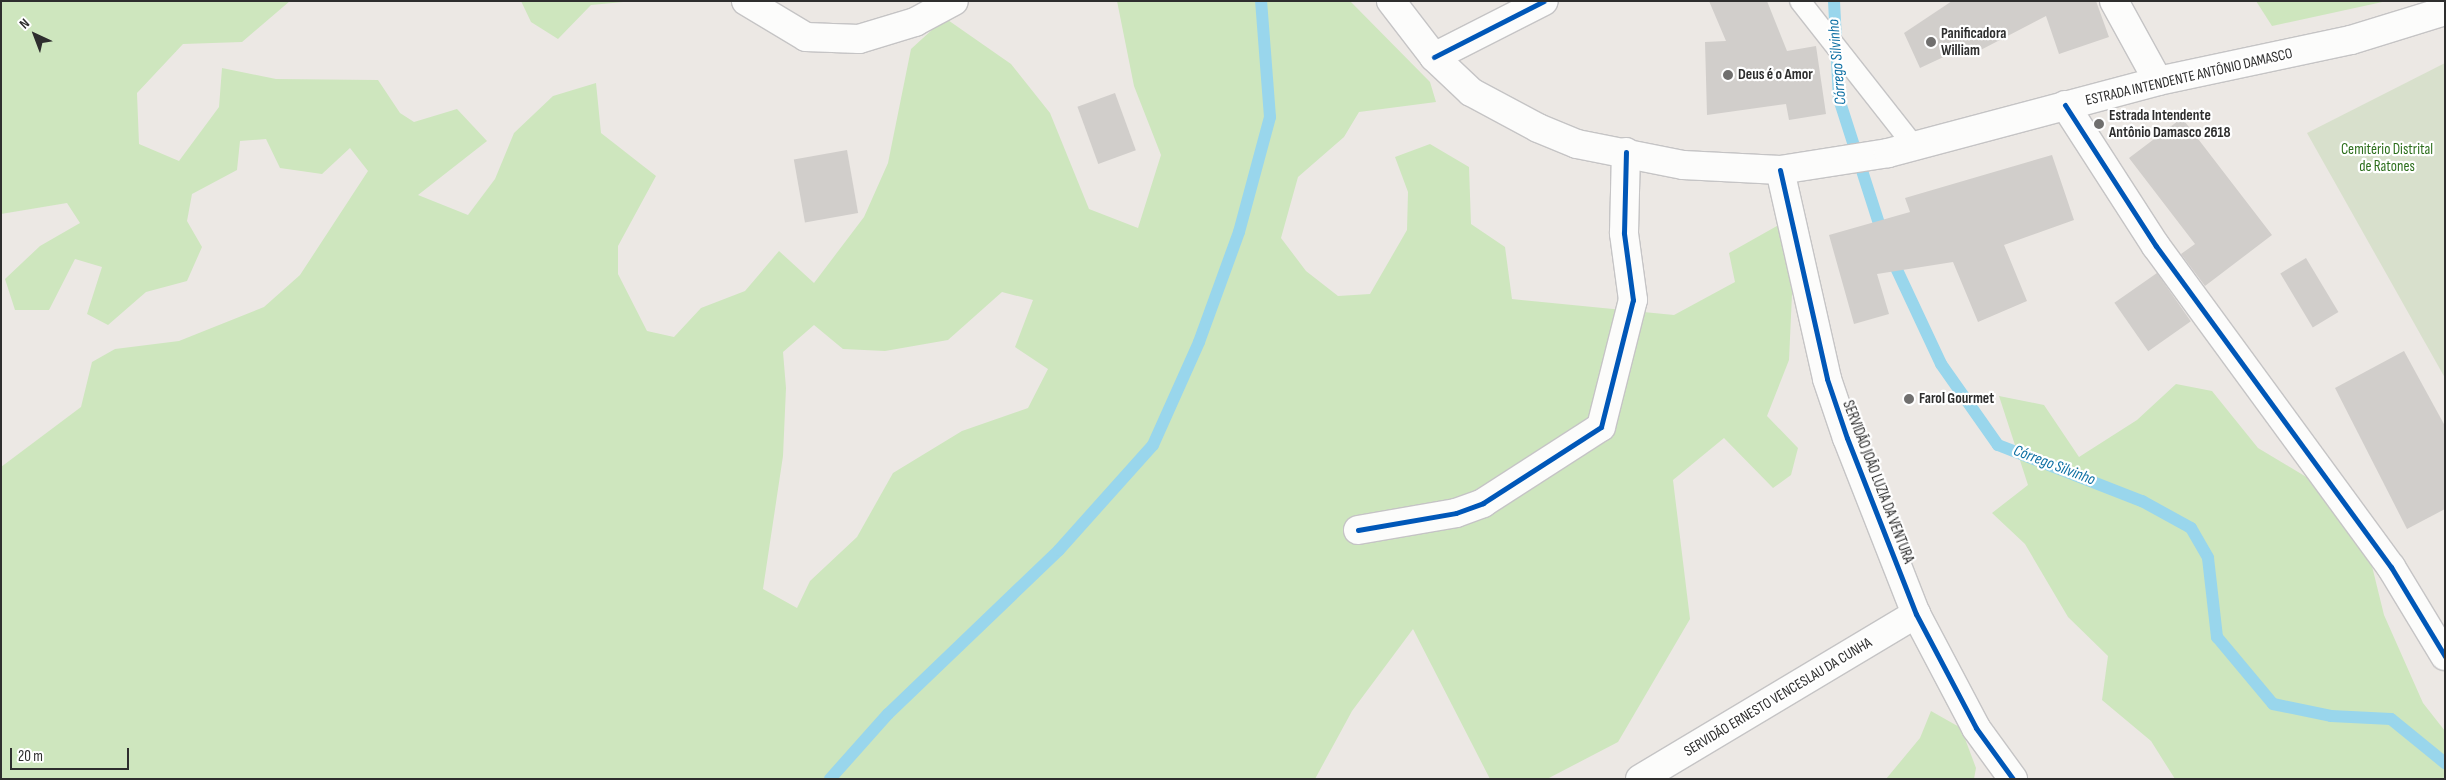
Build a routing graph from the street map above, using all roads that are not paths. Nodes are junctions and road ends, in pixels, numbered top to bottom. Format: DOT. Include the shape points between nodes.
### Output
graph roads {
  1 [pos="746,1"];
  2 [pos="954,1"];
  3 [pos="1391,1"];
  4 [pos="1544,1"];
  5 [pos="1800,1"];
  6 [pos="2114,1"];
  7 [pos="2445,11"];
  8 [pos="1434,57"];
  9 [pos="2158,81"];
  10 [pos="2064,106"];
  11 [pos="1914,146"];
  12 [pos="1626,152"];
  13 [pos="1780,170"];
  14 [pos="1358,530"];
  15 [pos="1916,614"];
  16 [pos="2445,656"];
  17 [pos="1640,779"];
  18 [pos="2013,779"];
  1 -- 2 [label="street" via="806,37 859,39 914,22"];
  3 -- 8 [label="street, ESTRADA INTENDENTE ANTÔNIO DAMASCO"];
  4 -- 8 [label="street"];
  5 -- 11 [label="lane"];
  6 -- 9 [label="street"];
  7 -- 9 [label="street, ESTRADA INTENDENTE ANTÔNIO DAMASCO" via="2306,51"];
  8 -- 12 [label="street, ESTRADA INTENDENTE ANTÔNIO DAMASCO" via="1471,92 1538,128 1577,144"];
  9 -- 10 [label="street, ESTRADA INTENDENTE ANTÔNIO DAMASCO"];
  10 -- 11 [label="street, ESTRADA INTENDENTE ANTÔNIO DAMASCO"];
  10 -- 16 [label="street" via="2156,246 2391,567"];
  11 -- 13 [label="street, ESTRADA INTENDENTE ANTÔNIO DAMASCO"];
  12 -- 13 [label="street, ESTRADA INTENDENTE ANTÔNIO DAMASCO" via="1682,165"];
  12 -- 14 [label="street" via="1624,233 1633,300 1601,427 1483,503 1456,513"];
  13 -- 15 [label="street, SERVIDÃO JOÃO LUZIA DA VENTURA" via="1827,379"];
  15 -- 17 [label="street, SERVIDÃO ERNESTO VENCESLAU DA CUNHA"];
  15 -- 18 [label="street, SERVIDÃO JOÃO LUZIA DA VENTURA" via="1976,728"];
}
